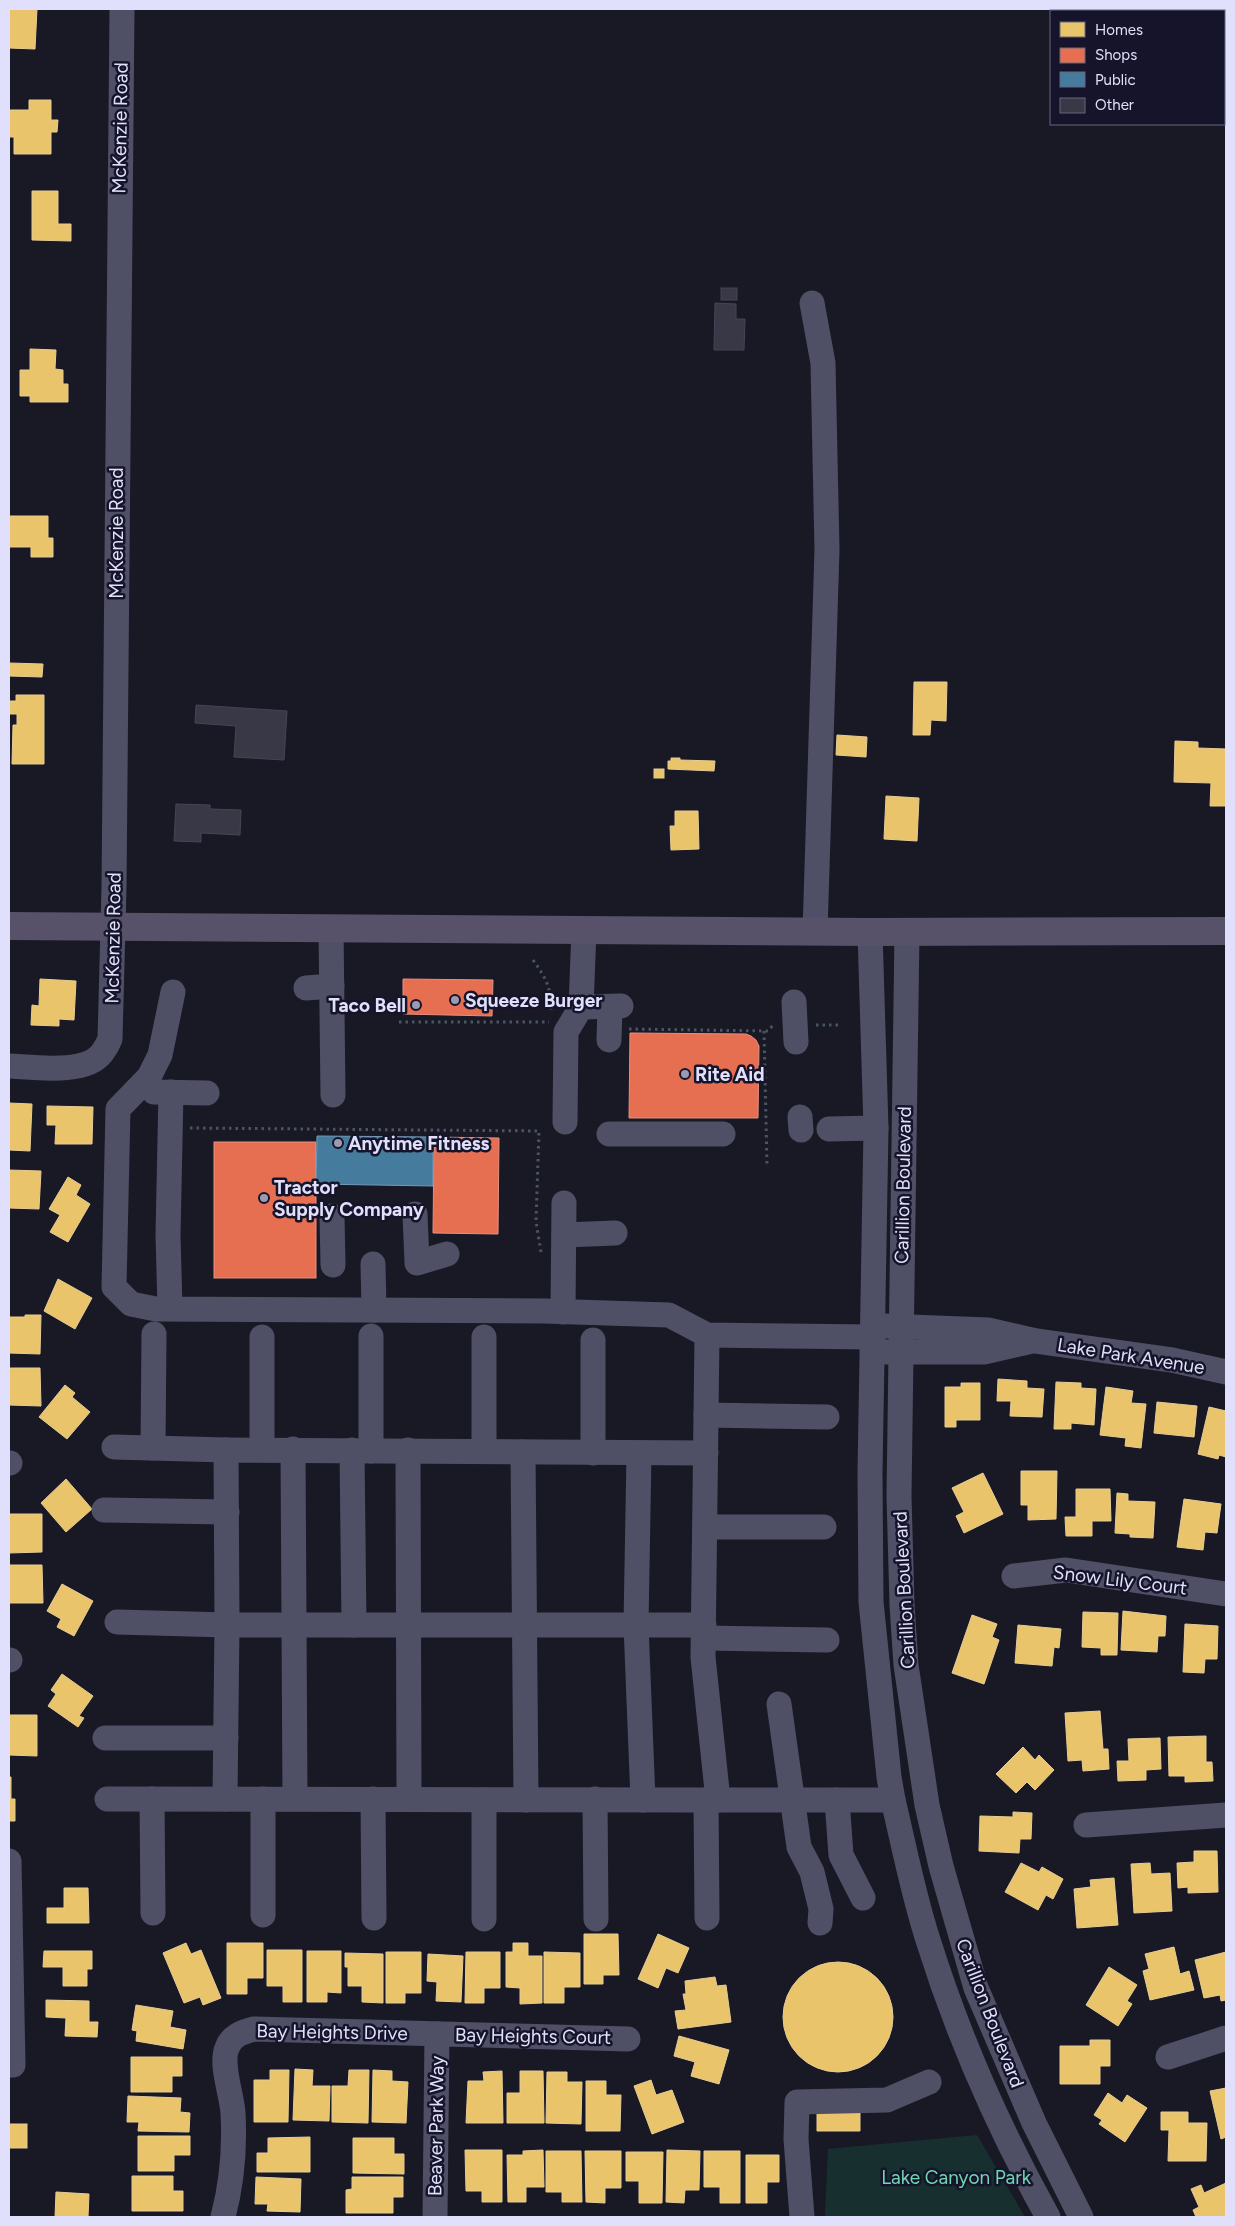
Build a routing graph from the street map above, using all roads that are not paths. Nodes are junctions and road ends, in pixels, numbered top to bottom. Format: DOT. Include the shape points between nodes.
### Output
graph roads {
  1 [pos="122,9"];
  2 [pos="812,303"];
  3 [pos="9,926"];
  4 [pos="112,926"];
  5 [pos="331,928"];
  6 [pos="584,930"];
  7 [pos="1226,931"];
  8 [pos="814,932"];
  9 [pos="870,932"];
  10 [pos="907,932"];
  11 [pos="332,986"];
  12 [pos="306,988"];
  13 [pos="173,992"];
  14 [pos="577,1014"];
  15 [pos="612,1020"];
  16 [pos="9,1066"];
  17 [pos="134,1091"];
  18 [pos="171,1092"];
  19 [pos="207,1092"];
  20 [pos="333,1095"];
  21 [pos="561,1107"];
  22 [pos="876,1128"];
  23 [pos="829,1129"];
  24 [pos="609,1134"];
  25 [pos="723,1134"];
  26 [pos="564,1203"];
  27 [pos="416,1214"];
  28 [pos="332,1216"];
  29 [pos="615,1233"];
  30 [pos="556,1247"];
  31 [pos="447,1254"];
  32 [pos="374,1264"];
  33 [pos="333,1265"];
  34 [pos="170,1308"];
  35 [pos="374,1310"];
  36 [pos="563,1312"];
  37 [pos="900,1326"];
  38 [pos="154,1334"];
  39 [pos="707,1335"];
  40 [pos="371,1336"];
  41 [pos="262,1337"];
  42 [pos="484,1337"];
  43 [pos="873,1338"];
  44 [pos="593,1340"];
  45 [pos="1036,1341"];
  46 [pos="900,1352"];
  47 [pos="1226,1372"];
  48 [pos="706,1415"];
  49 [pos="826,1417"];
  50 [pos="114,1447"];
  51 [pos="153,1448"];
  52 [pos="262,1449"];
  53 [pos="293,1449"];
  54 [pos="226,1450"];
  55 [pos="361,1450"];
  56 [pos="408,1450"];
  57 [pos="484,1451"];
  58 [pos="523,1452"];
  59 [pos="593,1452"];
  60 [pos="639,1453"];
  61 [pos="706,1453"];
  62 [pos="104,1510"];
  63 [pos="227,1512"];
  64 [pos="705,1527"];
  65 [pos="824,1527"];
  66 [pos="1014,1576"];
  67 [pos="1226,1594"];
  68 [pos="117,1622"];
  69 [pos="409,1624"];
  70 [pos="523,1624"];
  71 [pos="227,1625"];
  72 [pos="295,1625"];
  73 [pos="354,1625"];
  74 [pos="636,1625"];
  75 [pos="704,1632"];
  76 [pos="827,1640"];
  77 [pos="780,1704"];
  78 [pos="105,1738"];
  79 [pos="226,1738"];
  80 [pos="107,1799"];
  81 [pos="152,1799"];
  82 [pos="225,1799"];
  83 [pos="295,1799"];
  84 [pos="373,1799"];
  85 [pos="409,1799"];
  86 [pos="262,1800"];
  87 [pos="484,1800"];
  88 [pos="526,1800"];
  89 [pos="595,1800"];
  90 [pos="644,1800"];
  91 [pos="712,1800"];
  92 [pos="792,1800"];
  93 [pos="837,1800"];
  94 [pos="893,1800"];
  95 [pos="1226,1815"];
  96 [pos="1086,1825"];
  97 [pos="9,1861"];
  98 [pos="863,1898"];
  99 [pos="153,1914"];
  100 [pos="263,1915"];
  101 [pos="374,1918"];
  102 [pos="707,1918"];
  103 [pos="484,1919"];
  104 [pos="596,1919"];
  105 [pos="820,1923"];
  106 [pos="437,2034"];
  107 [pos="628,2038"];
  108 [pos="1226,2038"];
  109 [pos="1168,2058"];
  110 [pos="9,2065"];
  111 [pos="928,2082"];
  112 [pos="223,2217"];
  113 [pos="435,2217"];
  114 [pos="802,2217"];
  115 [pos="1048,2217"];
  116 [pos="1081,2217"];
  1 -- 4 [label="street, McKenzie Road"];
  2 -- 8 [label="street" via="823,363 827,550"];
  3 -- 4 [label="main road"];
  4 -- 5 [label="main road"];
  4 -- 16 [label="street, McKenzie Road" via="111,1031 102,1054 70,1068"];
  5 -- 6 [label="main road"];
  5 -- 11 [label="street"];
  6 -- 8 [label="main road"];
  6 -- 14 [label="street"];
  7 -- 10 [label="main road"];
  8 -- 9 [label="main road"];
  9 -- 10 [label="main road"];
  9 -- 22 [label="street, Carillion Boulevard"];
  10 -- 37 [label="street, Carillion Boulevard"];
  11 -- 12 [label="street"];
  11 -- 20 [label="street"];
  13 -- 17 [label="street" via="172,1038 150,1076"];
  14 -- 15 [label="street"];
  14 -- 21 [label="street" via="560,1049"];
  17 -- 18 [label="street"];
  17 -- 34 [label="street" via="118,1109 114,1287 131,1304"];
  18 -- 19 [label="street"];
  18 -- 34 [label="street"];
  22 -- 23 [label="street"];
  22 -- 43 [label="street, Carillion Boulevard"];
  24 -- 25 [label="street"];
  26 -- 30 [label="street"];
  27 -- 31 [label="street" via="417,1263"];
  28 -- 33 [label="street"];
  29 -- 30 [label="street"];
  30 -- 36 [label="street"];
  32 -- 35 [label="street"];
  34 -- 35 [label="street"];
  35 -- 36 [label="street"];
  36 -- 39 [label="street" via="669,1315"];
  37 -- 43 [label="street, Lake Park Avenue"];
  37 -- 45 [label="street, Lake Park Avenue" via="988,1330"];
  37 -- 46 [label="street, Carillion Boulevard"];
  38 -- 51 [label="street"];
  39 -- 43 [label="street"];
  39 -- 48 [label="street"];
  40 -- 55 [label="street"];
  41 -- 52 [label="street"];
  42 -- 57 [label="street"];
  43 -- 46 [label="street, Lake Park Avenue"];
  43 -- 94 [label="street, Carillion Boulevard" via="871,1602"];
  44 -- 59 [label="street"];
  45 -- 46 [label="street, Lake Park Avenue" via="984,1352"];
  45 -- 47 [label="street, Lake Park Avenue" via="1134,1354"];
  46 -- 116 [label="street, Carillion Boulevard" via="902,1605 906,1665 927,1805 976,1988 1034,2123"];
  48 -- 49 [label="street"];
  48 -- 61 [label="street"];
  50 -- 51 [label="street"];
  51 -- 54 [label="street"];
  52 -- 53 [label="street"];
  52 -- 54 [label="street"];
  53 -- 55 [label="street"];
  53 -- 72 [label="street"];
  54 -- 63 [label="street"];
  55 -- 56 [label="street"];
  55 -- 73 [label="street"];
  56 -- 57 [label="street"];
  56 -- 69 [label="street"];
  57 -- 58 [label="street"];
  58 -- 59 [label="street"];
  58 -- 70 [label="street"];
  59 -- 60 [label="street"];
  60 -- 61 [label="street"];
  60 -- 74 [label="street"];
  61 -- 64 [label="street"];
  62 -- 63 [label="street"];
  63 -- 71 [label="street"];
  64 -- 65 [label="street"];
  64 -- 75 [label="street"];
  66 -- 67 [label="street, Snow Lily Court" via="1066,1570"];
  68 -- 71 [label="street"];
  69 -- 70 [label="street"];
  69 -- 73 [label="street"];
  69 -- 85 [label="street"];
  70 -- 74 [label="street"];
  70 -- 88 [label="street"];
  71 -- 72 [label="street"];
  71 -- 79 [label="street"];
  72 -- 73 [label="street"];
  72 -- 83 [label="street"];
  74 -- 75 [label="street"];
  74 -- 90 [label="street"];
  75 -- 76 [label="street"];
  75 -- 91 [label="street"];
  77 -- 92 [label="street"];
  78 -- 79 [label="street"];
  79 -- 82 [label="street"];
  80 -- 81 [label="street"];
  81 -- 82 [label="street"];
  81 -- 99 [label="street"];
  82 -- 86 [label="street"];
  83 -- 84 [label="street"];
  83 -- 86 [label="street"];
  84 -- 85 [label="street"];
  84 -- 101 [label="street"];
  85 -- 87 [label="street"];
  86 -- 100 [label="street"];
  87 -- 88 [label="street"];
  87 -- 103 [label="street"];
  88 -- 89 [label="street"];
  89 -- 90 [label="street"];
  89 -- 104 [label="street"];
  90 -- 91 [label="street"];
  91 -- 92 [label="street"];
  91 -- 102 [label="street"];
  92 -- 93 [label="street"];
  92 -- 105 [label="street" via="799,1847 812,1872 821,1909"];
  93 -- 94 [label="street"];
  93 -- 98 [label="street" via="841,1855"];
  94 -- 115 [label="street, Carillion Boulevard" via="927,1939 968,2055"];
  95 -- 96 [label="street"];
  97 -- 110 [label="street" via="13,2065"];
  106 -- 107 [label="street, Bay Heights Court"];
  106 -- 112 [label="street, Bay Heights Drive" via="254,2029 232,2039 226,2049 225,2061 233,2110 234,2156"];
  106 -- 113 [label="street, Beaver Park Way"];
  108 -- 109 [label="street"];
  111 -- 114 [label="street" via="887,2100 797,2102 796,2139"];
}
